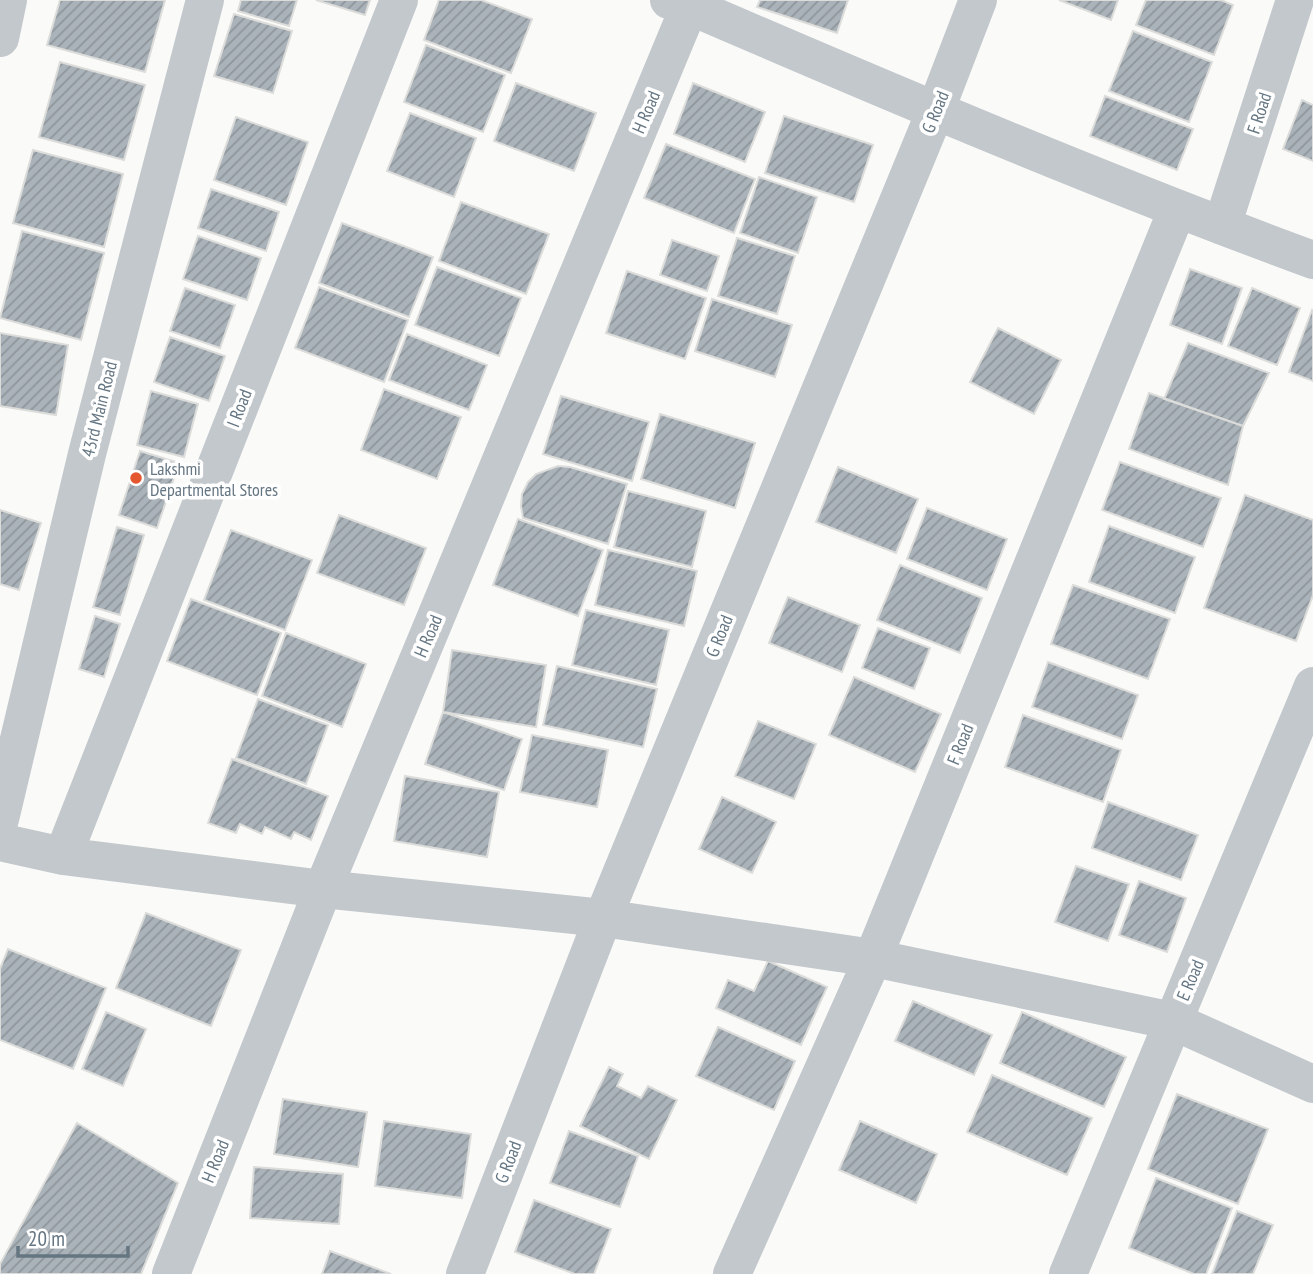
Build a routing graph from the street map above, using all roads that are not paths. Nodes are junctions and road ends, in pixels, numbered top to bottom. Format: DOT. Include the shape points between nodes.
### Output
graph roads {
  1 [pos="8,0"];
  2 [pos="205,0"];
  3 [pos="399,0"];
  4 [pos="978,0"];
  5 [pos="1295,0"];
  6 [pos="683,2"];
  7 [pos="0,38"];
  8 [pos="935,112"];
  9 [pos="1177,209"];
  10 [pos="1223,226"];
  11 [pos="1313,260"];
  12 [pos="1313,686"];
  13 [pos="0,819"];
  14 [pos="0,842"];
  15 [pos="63,856"];
  16 [pos="323,889"];
  17 [pos="603,918"];
  18 [pos="873,958"];
  19 [pos="1172,1021"];
  20 [pos="1313,1084"];
  21 [pos="171,1274"];
  22 [pos="465,1274"];
  23 [pos="732,1274"];
  24 [pos="1068,1274"];
  1 -- 7 [label="street"];
  2 -- 13 [label="street, 43rd Main Road" via="86,454"];
  3 -- 15 [label="street, I Road"];
  4 -- 8 [label="street, G Road"];
  5 -- 10 [label="street, F Road"];
  6 -- 8 [label="street"];
  6 -- 16 [label="street, H Road"];
  8 -- 9 [label="street"];
  8 -- 17 [label="street, G Road"];
  9 -- 10 [label="street"];
  9 -- 18 [label="street, F Road"];
  10 -- 11 [label="street"];
  12 -- 19 [label="street, E Road"];
  14 -- 15 [label="street"];
  15 -- 16 [label="street"];
  16 -- 17 [label="street"];
  16 -- 21 [label="street, H Road"];
  17 -- 18 [label="street"];
  17 -- 22 [label="street, G Road"];
  18 -- 19 [label="street"];
  18 -- 23 [label="street, F Road"];
  19 -- 20 [label="street"];
  19 -- 24 [label="street, E Road"];
}
